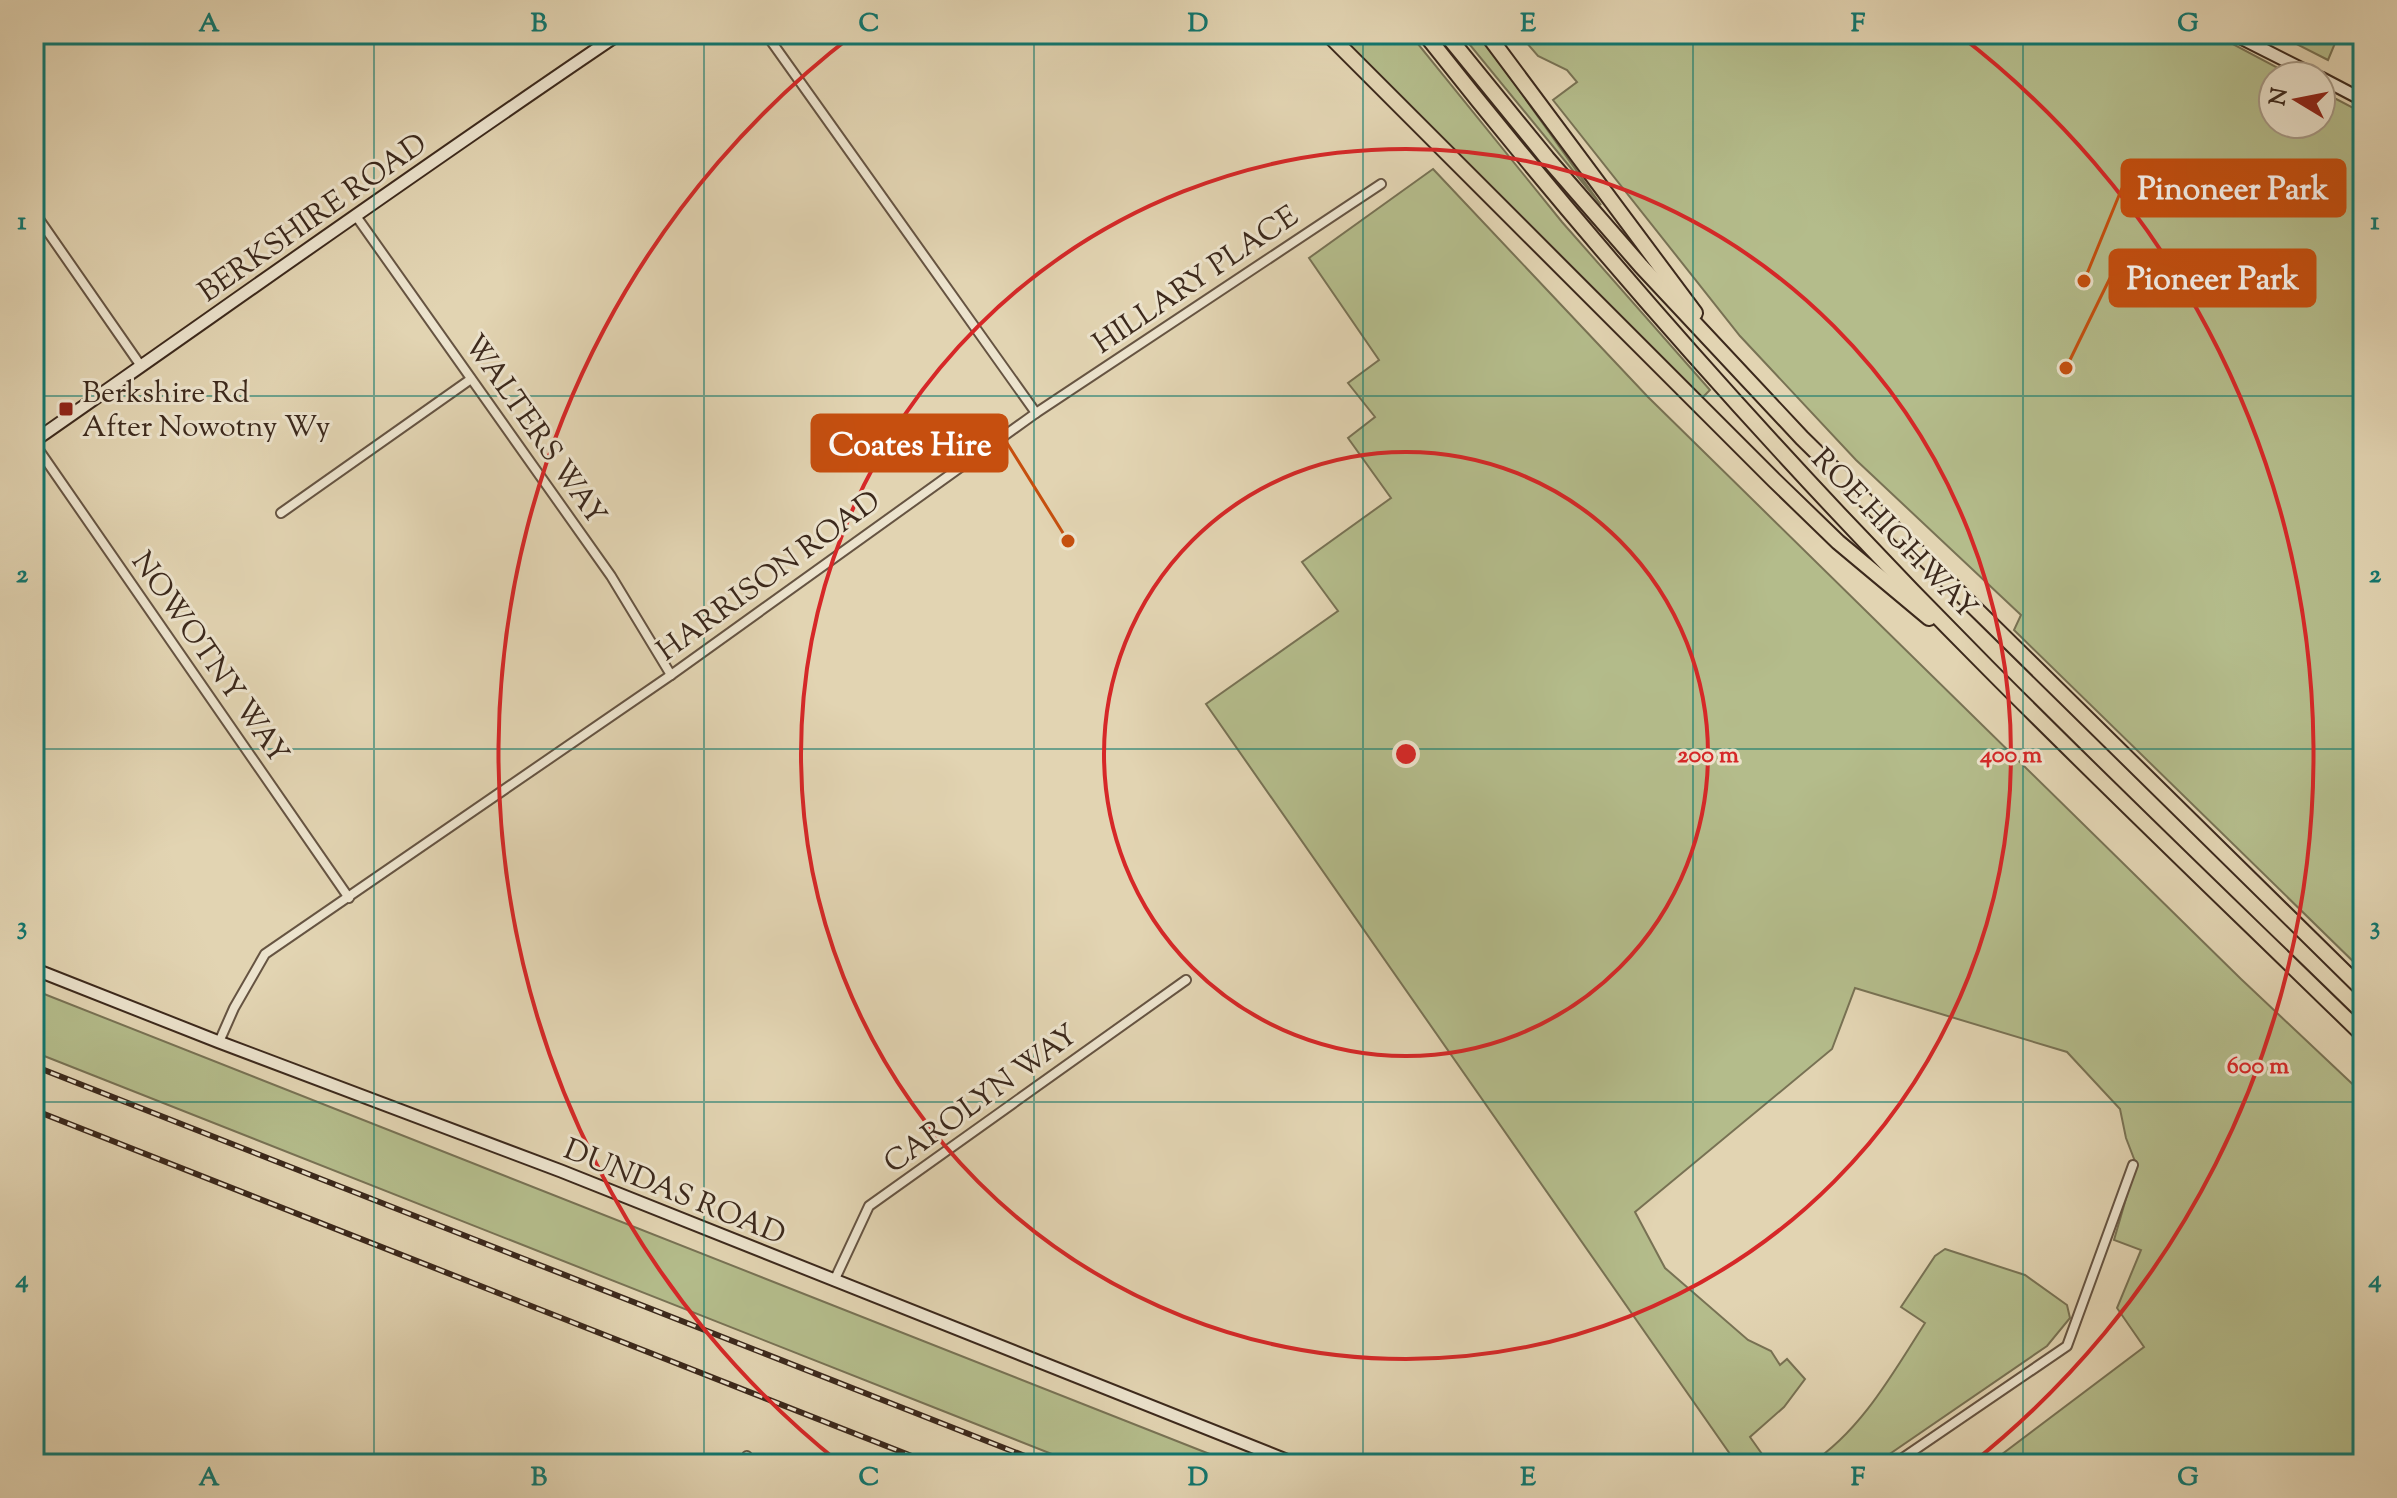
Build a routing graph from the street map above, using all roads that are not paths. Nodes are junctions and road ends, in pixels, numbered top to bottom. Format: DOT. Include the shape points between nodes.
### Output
graph roads {
  1 [pos="619,34"];
  2 [pos="766,34"];
  3 [pos="1328,34"];
  4 [pos="1425,34"];
  5 [pos="1446,34"];
  6 [pos="1487,34"];
  7 [pos="2233,34"];
  8 [pos="2285,60"];
  9 [pos="2337,86"];
  10 [pos="2363,100"];
  11 [pos="1381,184"];
  12 [pos="34,212"];
  13 [pos="356,216"];
  14 [pos="1727,359"];
  15 [pos="141,366"];
  16 [pos="471,379"];
  17 [pos="1036,413"];
  18 [pos="34,442"];
  19 [pos="281,513"];
  20 [pos="1987,667"];
  21 [pos="671,675"];
  22 [pos="349,898"];
  23 [pos="34,969"];
  24 [pos="1186,980"];
  25 [pos="2363,990"];
  26 [pos="2363,1035"];
  27 [pos="219,1042"];
  28 [pos="2133,1165"];
  29 [pos="834,1281"];
  30 [pos="1296,1464"];
  31 [pos="1894,1464"];
  1 -- 13 [label="main road, BERKSHIRE ROAD"];
  2 -- 17 [label="street"];
  3 -- 20 [label="highway" via="1817,521"];
  4 -- 20 [label="highway, ROE HIGHWAY" via="1710,373"];
  5 -- 14 [label="highway, ROE HIGHWAY" via="1547,158"];
  6 -- 14 [label="highway"];
  7 -- 8 [label="main road"];
  9 -- 10 [label="main road"];
  11 -- 17 [label="street, HILLARY PLACE"];
  12 -- 15 [label="street"];
  13 -- 15 [label="main road, BERKSHIRE ROAD"];
  13 -- 16 [label="street, WALTERS WAY"];
  14 -- 25 [label="highway, ROE HIGHWAY"];
  15 -- 18 [label="main road, BERKSHIRE ROAD"];
  16 -- 19 [label="street"];
  16 -- 21 [label="street, WALTERS WAY" via="611,576"];
  17 -- 21 [label="street, HARRISON ROAD"];
  18 -- 22 [label="street, NOWOTNY WAY"];
  20 -- 26 [label="highway, ROE HIGHWAY"];
  21 -- 22 [label="street, HARRISON ROAD"];
  22 -- 27 [label="street, HARRISON ROAD" via="265,954"];
  23 -- 27 [label="main road, DUNDAS ROAD"];
  24 -- 29 [label="street, CAROLYN WAY" via="869,1206"];
  27 -- 29 [label="main road, DUNDAS ROAD"];
  28 -- 31 [label="street" via="2067,1346"];
  29 -- 30 [label="main road, DUNDAS ROAD"];
}
